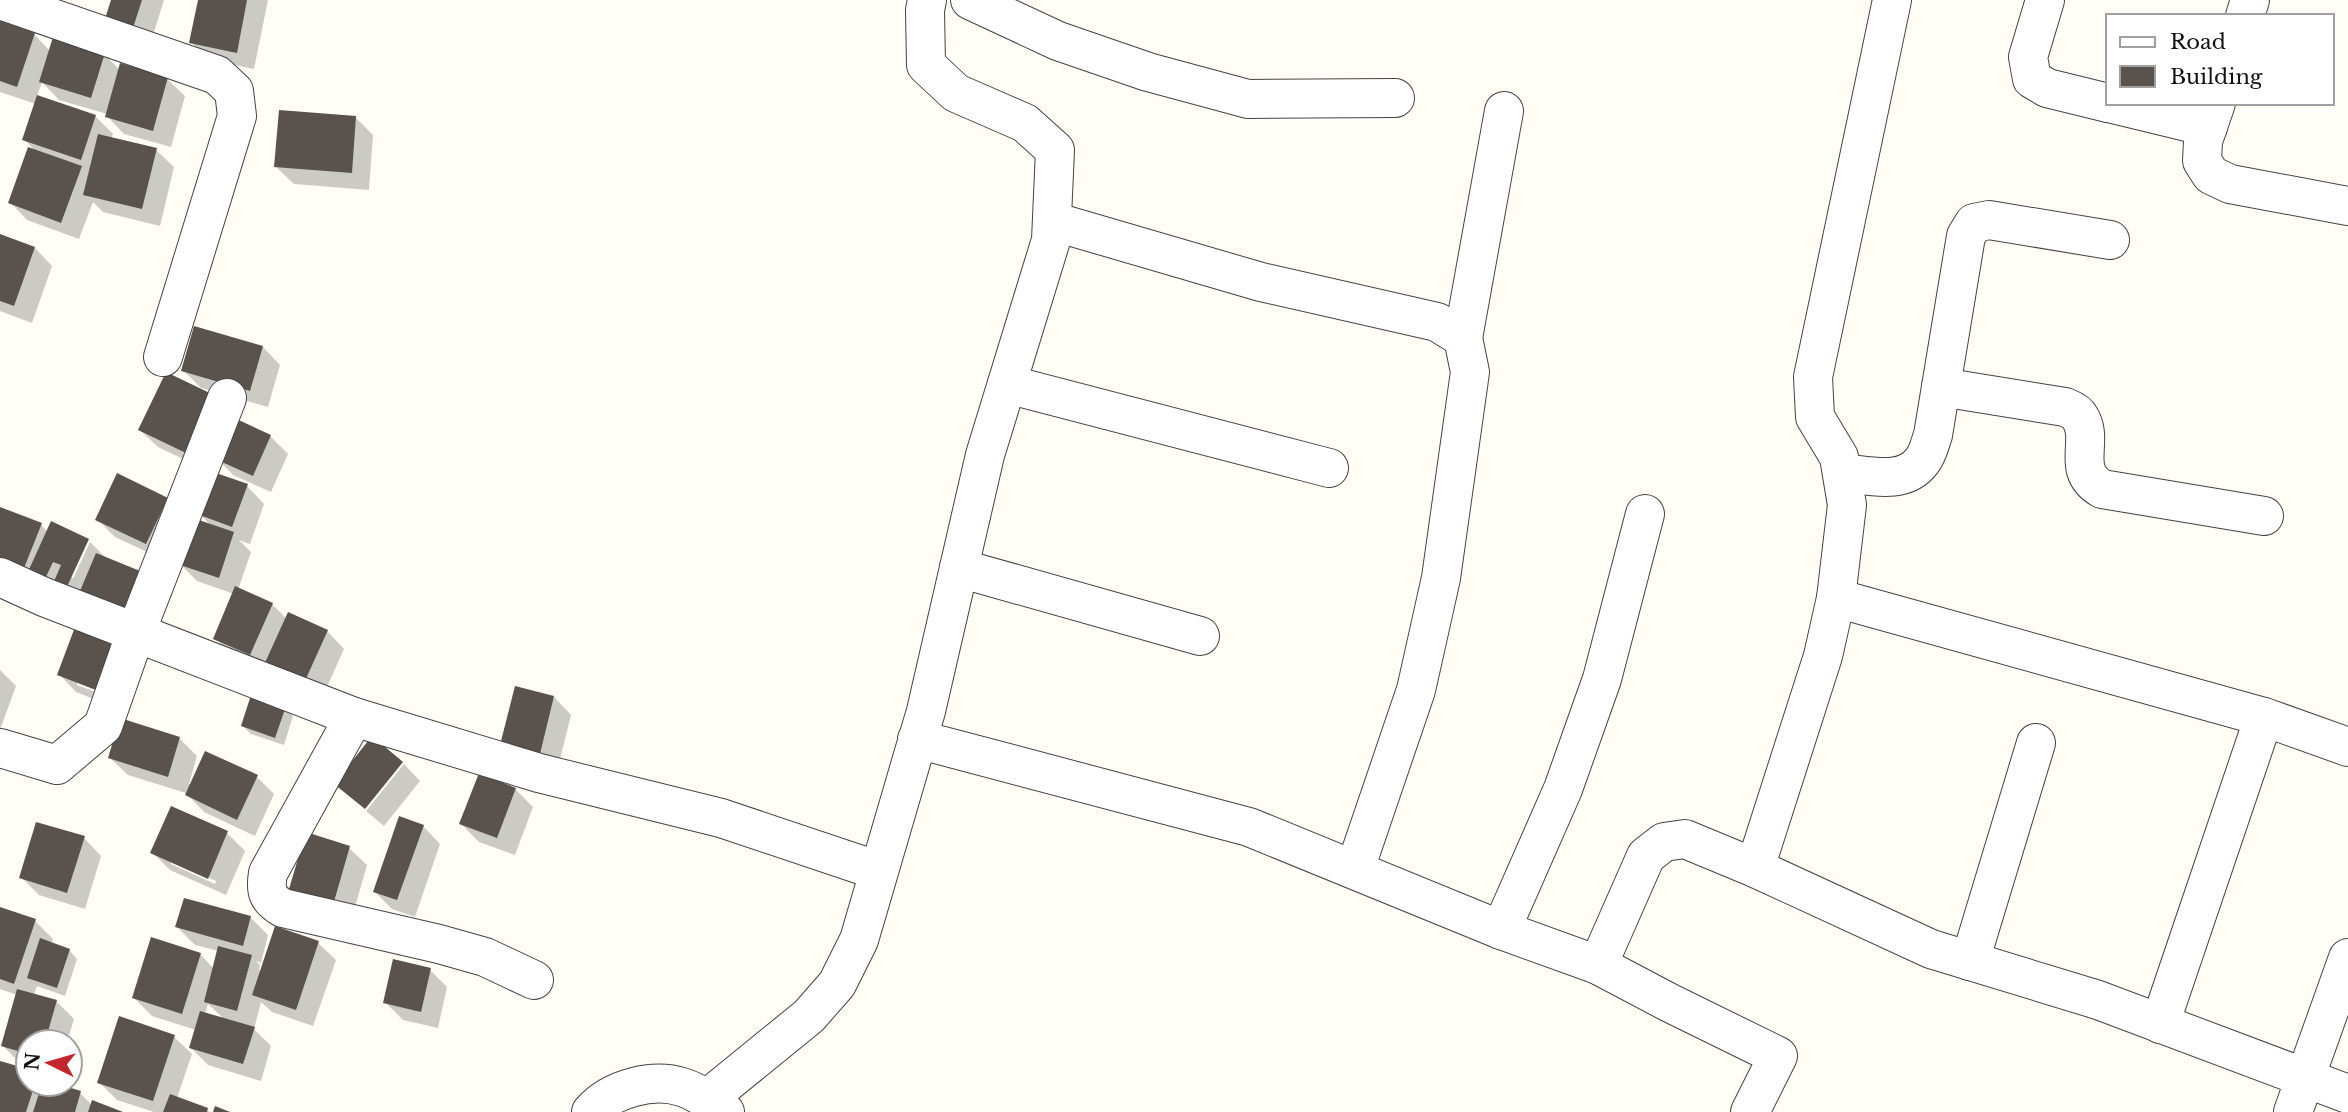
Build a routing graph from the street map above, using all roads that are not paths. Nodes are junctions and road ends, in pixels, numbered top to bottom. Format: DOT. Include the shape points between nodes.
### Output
graph roads {
  1 [pos="0,0"];
  2 [pos="927,0"];
  3 [pos="970,0"];
  4 [pos="1892,0"];
  5 [pos="2045,0"];
  6 [pos="1395,99"];
  7 [pos="2106,102"];
  8 [pos="2126,105"];
  9 [pos="1504,111"];
  10 [pos="2212,115"];
  11 [pos="2348,206"];
  12 [pos="1052,221"];
  13 [pos="2110,240"];
  14 [pos="1463,338"];
  15 [pos="163,358"];
  16 [pos="1007,384"];
  17 [pos="1941,387"];
  18 [pos="227,398"];
  19 [pos="1329,468"];
  20 [pos="1842,473"];
  21 [pos="1645,514"];
  22 [pos="2264,516"];
  23 [pos="959,568"];
  24 [pos="0,577"];
  25 [pos="1836,598"];
  26 [pos="136,632"];
  27 [pos="1200,636"];
  28 [pos="354,717"];
  29 [pos="2264,717"];
  30 [pos="917,739"];
  31 [pos="2036,743"];
  32 [pos="2348,747"];
  33 [pos="0,748"];
  34 [pos="1755,867"];
  35 [pos="1355,869"];
  36 [pos="879,871"];
  37 [pos="1502,930"];
  38 [pos="2348,958"];
  39 [pos="1970,961"];
  40 [pos="1598,965"];
  41 [pos="534,980"];
  42 [pos="2160,1024"];
  43 [pos="2348,1094"];
  44 [pos="2299,1095"];
  45 [pos="716,1106"];
  46 [pos="592,1112"];
  47 [pos="1750,1112"];
  1 -- 15 [label="street" via="217,75 234,91 237,116"];
  2 -- 12 [label="street" via="926,65 956,93 1026,123 1055,150"];
  3 -- 6 [label="street" via="1058,41 1248,99"];
  4 -- 20 [label="street" via="1813,377 1815,416 1839,457"];
  5 -- 7 [label="street" via="2028,57 2032,79 2047,88"];
  8 -- 10 [label="street"];
  9 -- 14 [label="street"];
  10 -- 11 [label="street" via="2202,160 2211,175 2230,184"];
  12 -- 14 [label="street" via="1261,282 1437,322"];
  12 -- 16 [label="street" via="1051,240"];
  13 -- 17 [label="street" via="1989,220 1974,223 1966,236"];
  14 -- 35 [label="street" via="1470,372 1441,578 1416,690"];
  16 -- 19 [label="street"];
  16 -- 23 [label="street"];
  17 -- 20 [label="street" via="1933,435 1924,459 1912,472 1891,478"];
  17 -- 22 [label="street" via="2065,407 2079,414 2084,427 2084,468 2091,482 2102,489"];
  18 -- 26 [label="street"];
  20 -- 25 [label="street" via="1847,505"];
  21 -- 37 [label="street" via="1602,679 1563,789"];
  23 -- 27 [label="street"];
  23 -- 30 [label="street"];
  24 -- 26 [label="street"];
  25 -- 29 [label="street"];
  25 -- 34 [label="street" via="1823,656"];
  26 -- 28 [label="street"];
  26 -- 33 [label="street" via="103,726 57,765"];
  28 -- 36 [label="street" via="539,772 721,818"];
  28 -- 41 [label="street" via="268,873 265,889 271,901 283,908 485,957"];
  29 -- 32 [label="street"];
  29 -- 42 [label="street"];
  30 -- 35 [label="street" via="1249,827"];
  30 -- 36 [label="street"];
  31 -- 39 [label="street"];
  34 -- 39 [label="street" via="1931,949"];
  34 -- 40 [label="street" via="1685,839 1664,842 1646,856"];
  35 -- 37 [label="street"];
  36 -- 45 [label="street" via="859,940 837,984"];
  37 -- 40 [label="street"];
  38 -- 44 [label="street"];
  39 -- 42 [label="street"];
  40 -- 47 [label="street" via="1779,1056"];
  42 -- 44 [label="street"];
  43 -- 44 [label="street"];
  45 -- 46 [label="street" via="681,1087 649,1084 621,1091"];
}
